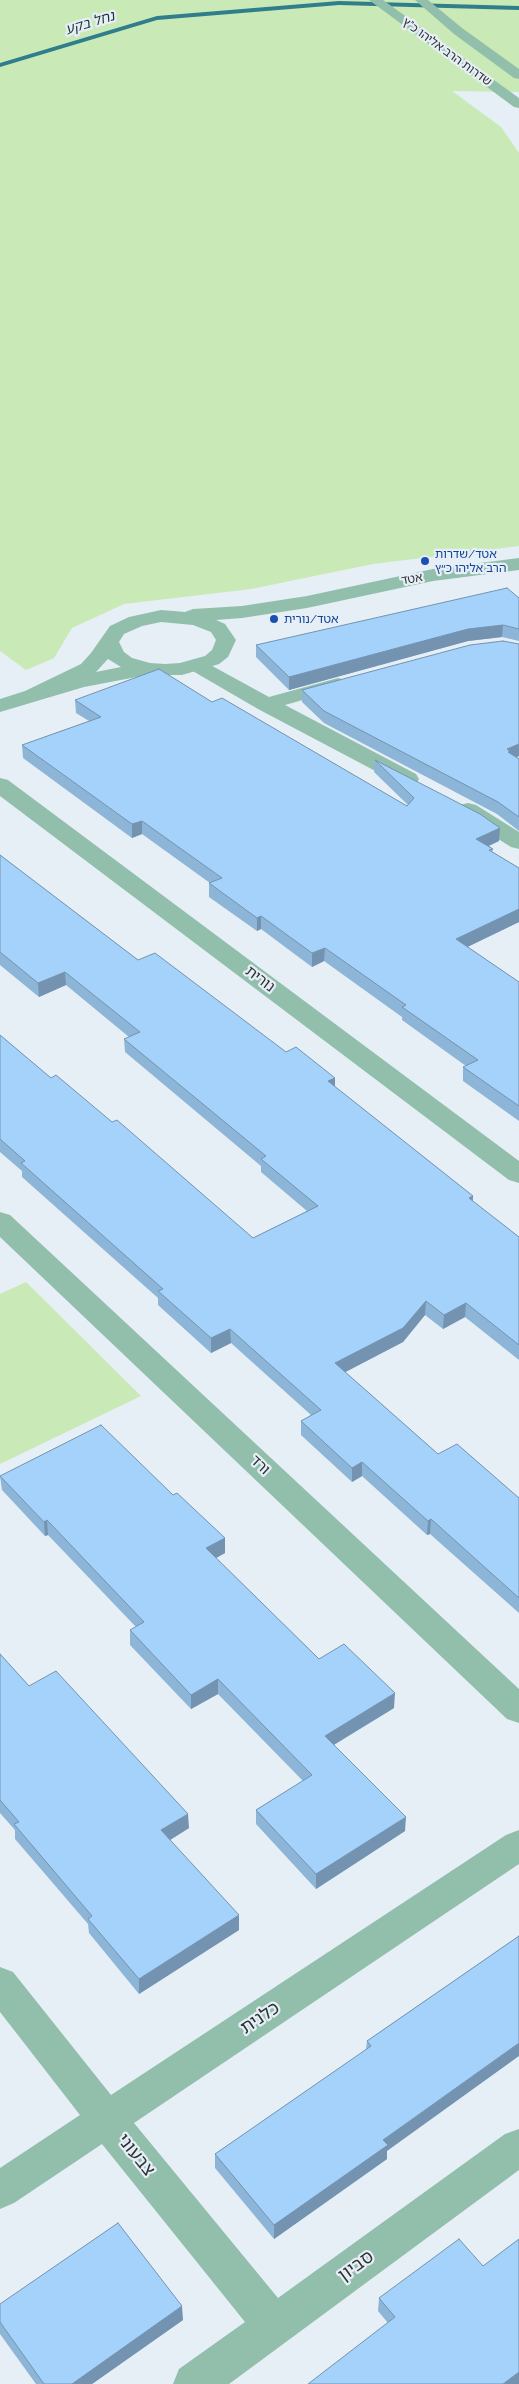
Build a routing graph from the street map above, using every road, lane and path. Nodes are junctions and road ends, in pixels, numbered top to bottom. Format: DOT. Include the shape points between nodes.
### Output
graph roads {
  1 [pos="375,0"];
  2 [pos="420,0"];
  3 [pos="519,75"];
  4 [pos="519,104"];
  5 [pos="519,564"];
  6 [pos="307,602"];
  7 [pos="179,616"];
  8 [pos="110,643"];
  9 [pos="226,645"];
  10 [pos="198,666"];
  11 [pos="148,669"];
  12 [pos="352,680"];
  13 [pos="33,695"];
  14 [pos="266,704"];
  15 [pos="0,706"];
  16 [pos="0,785"];
  17 [pos="519,842"];
  18 [pos="519,1174"];
  19 [pos="0,1221"];
  20 [pos="519,1710"];
  21 [pos="519,1845"];
  22 [pos="0,1983"];
  23 [pos="107,2120"];
  24 [pos="519,2147"];
  25 [pos="0,2190"];
  26 [pos="274,2326"];
  27 [pos="194,2384"];
  1 -- 4 [label="street, שדרות הרב אליהו כ\"ץ"];
  2 -- 3 [label="street, שדרות הרב אליהו כ\"ץ"];
  5 -- 6 [label="street, אטד" via="433,575"];
  6 -- 7 [label="street, אטד" via="242,612"];
  6 -- 9 [label="street, אטד" via="251,626"];
  7 -- 8 [label="street" via="152,617 128,624 117,630"];
  7 -- 9 [label="street" via="218,628 225,636"];
  8 -- 11 [label="street" via="112,651 120,659"];
  8 -- 13 [label="street" via="88,668"];
  9 -- 10 [label="street, אטד" via="212,660"];
  10 -- 11 [label="street"];
  10 -- 14 [label="street"];
  11 -- 13 [label="street" via="105,676"];
  12 -- 14 [label="street"];
  13 -- 15 [label="street"];
  14 -- 17 [label="street" via="488,821"];
  16 -- 18 [label="street, נורית"];
  19 -- 20 [label="street, ורד"];
  21 -- 23 [label="street, כלנית"];
  22 -- 23 [label="street, צבעוני"];
  23 -- 25 [label="street, כלנית"];
  23 -- 26 [label="street, צבעוני"];
  24 -- 26 [label="street, סביון"];
  26 -- 27 [label="street, סביון"];
}
